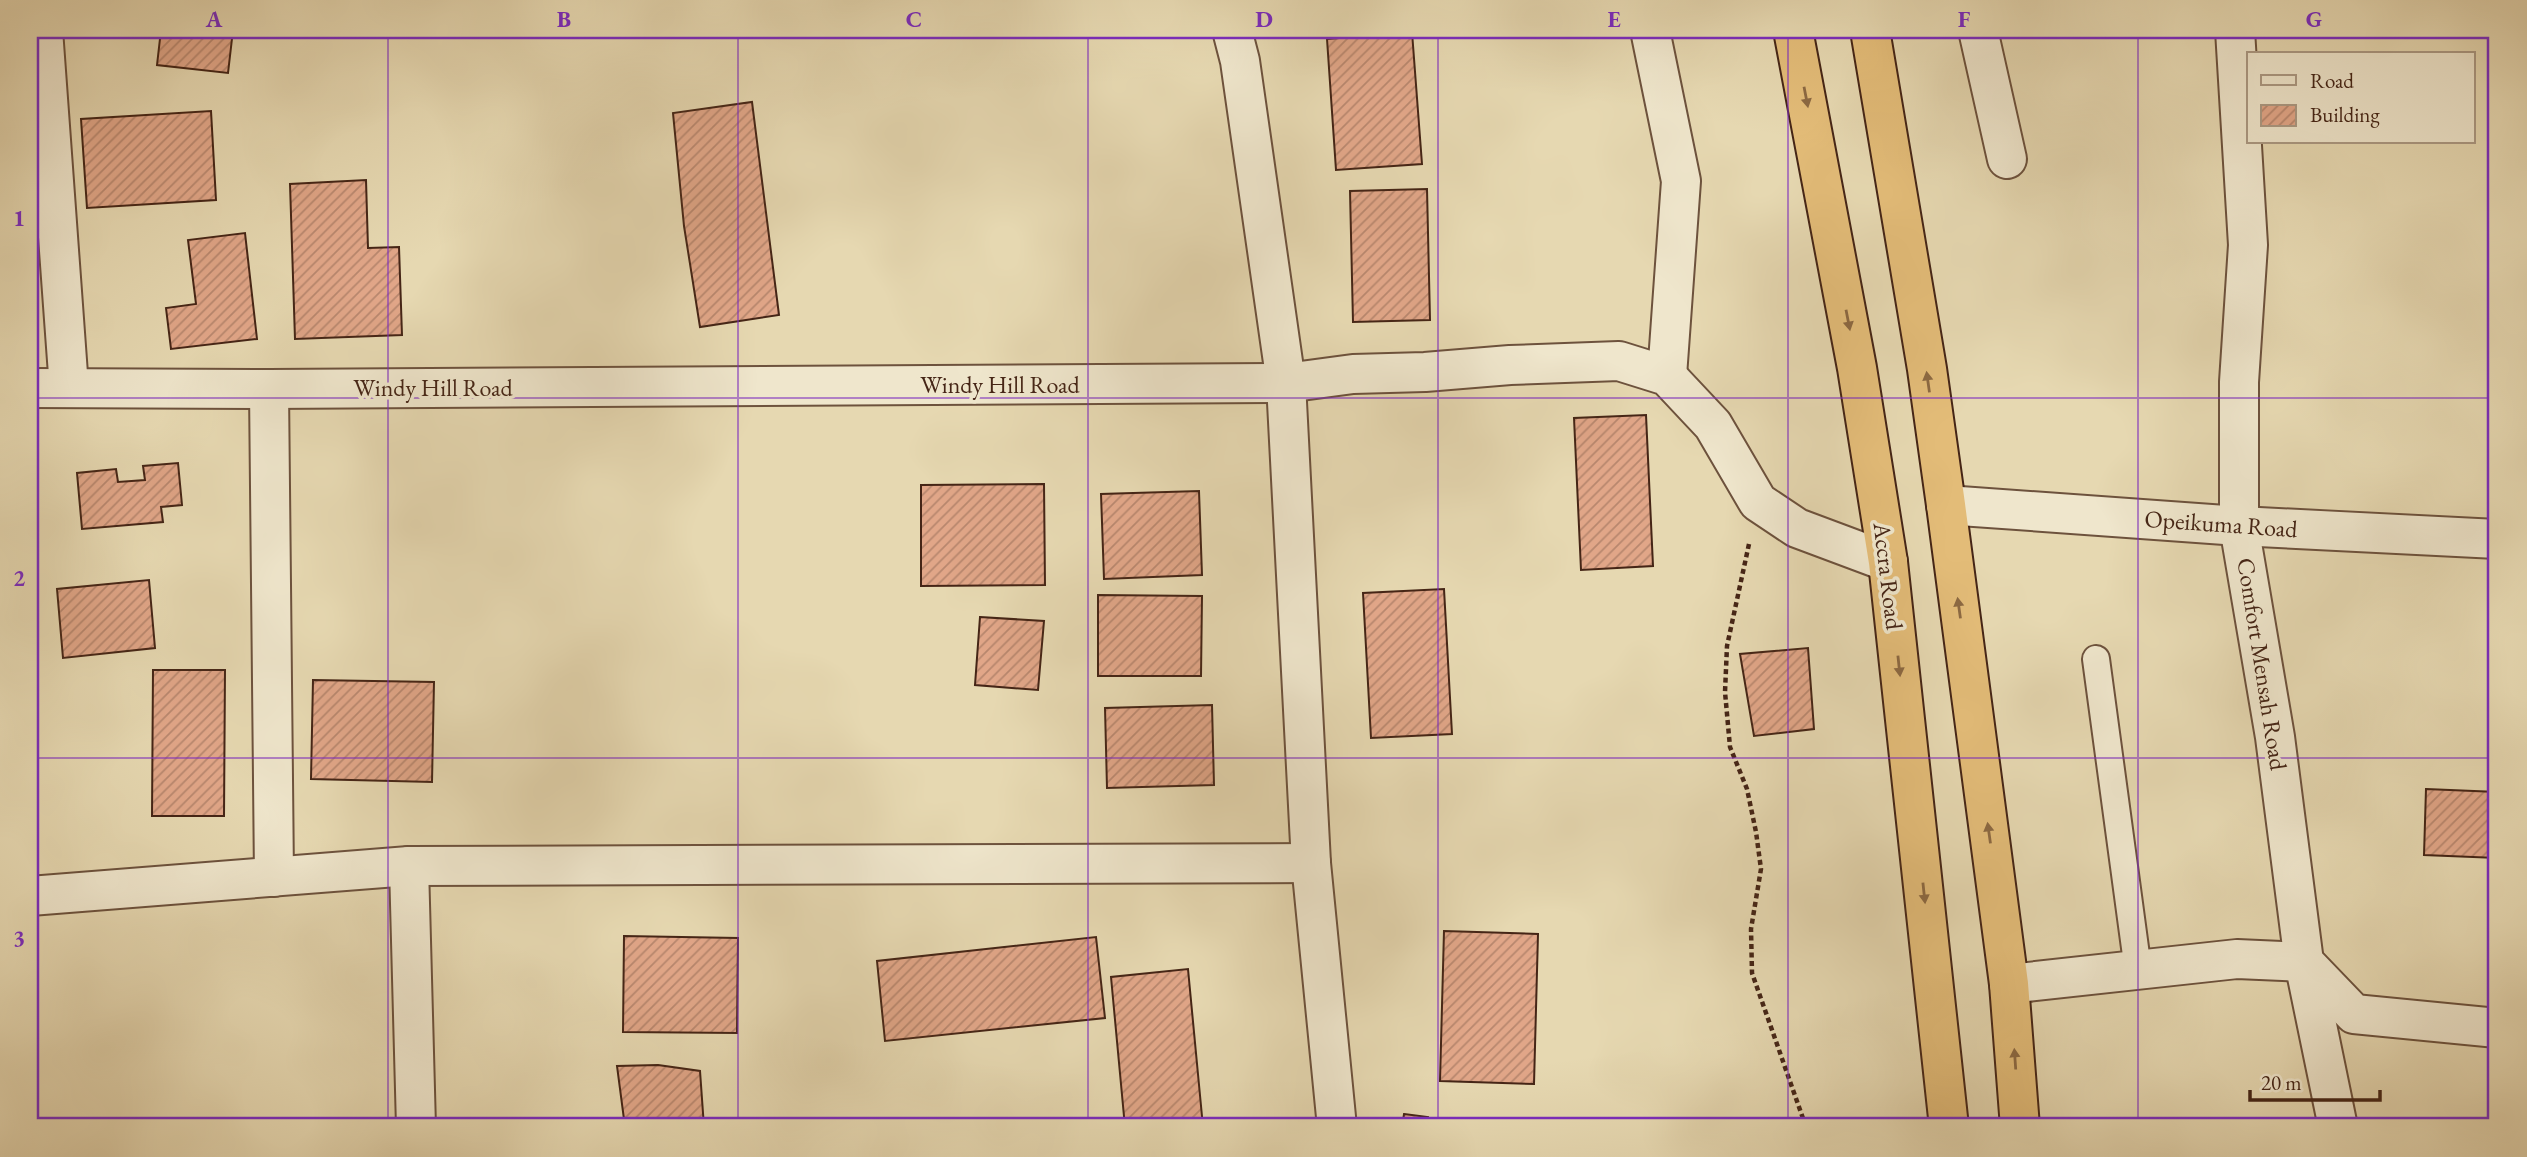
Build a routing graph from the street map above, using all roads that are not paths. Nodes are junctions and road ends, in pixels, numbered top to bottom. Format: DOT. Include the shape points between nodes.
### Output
graph roads {
  1 [pos="43,30"];
  2 [pos="1232,30"];
  3 [pos="1650,30"];
  4 [pos="1793,30"];
  5 [pos="1870,30"];
  6 [pos="1978,30"];
  7 [pos="2235,30"];
  8 [pos="2007,159"];
  9 [pos="1667,376"];
  10 [pos="1286,383"];
  11 [pos="30,388"];
  12 [pos="69,388"];
  13 [pos="270,389"];
  14 [pos="1946,505"];
  15 [pos="2239,526"];
  16 [pos="2497,539"];
  17 [pos="1888,562"];
  18 [pos="2096,659"];
  19 [pos="1311,863"];
  20 [pos="409,866"];
  21 [pos="274,877"];
  22 [pos="30,896"];
  23 [pos="2304,962"];
  24 [pos="2138,970"];
  25 [pos="2009,984"];
  26 [pos="2497,1028"];
  27 [pos="416,1127"];
  28 [pos="1336,1127"];
  29 [pos="1949,1127"];
  30 [pos="2020,1127"];
  31 [pos="2338,1127"];
  1 -- 12 [label="street"];
  2 -- 10 [label="street"];
  3 -- 9 [label="street" via="1681,181"];
  4 -- 17 [label="highway, Accra Road, one-way" via="1857,368"];
  14 -- 5 [label="highway, one-way"];
  6 -- 8 [label="street"];
  7 -- 15 [label="street, Comfort Mensah Road" via="2248,246 2239,382"];
  9 -- 10 [label="street, Windy Hill Road" via="1619,361 1353,374"];
  9 -- 17 [label="street, Windy Hill Road" via="1713,425 1758,502 1797,528"];
  10 -- 13 [label="street, Windy Hill Road"];
  10 -- 19 [label="street"];
  11 -- 12 [label="street, Windy Hill Road"];
  12 -- 13 [label="street, Windy Hill Road"];
  13 -- 21 [label="street"];
  14 -- 15 [label="street, Opeikuma Road"];
  25 -- 14 [label="highway, one-way"];
  15 -- 16 [label="street, Opeikuma Road"];
  15 -- 23 [label="street, Comfort Mensah Road" via="2275,737"];
  17 -- 29 [label="highway, Accra Road, one-way"];
  18 -- 24 [label="lane"];
  19 -- 20 [label="street"];
  19 -- 28 [label="street"];
  20 -- 21 [label="street"];
  20 -- 27 [label="street"];
  21 -- 22 [label="street"];
  23 -- 24 [label="street" via="2237,959"];
  23 -- 26 [label="street" via="2354,1014"];
  23 -- 31 [label="street, Comfort Mensah Road"];
  24 -- 25 [label="street"];
  30 -- 25 [label="highway, one-way"];
}
